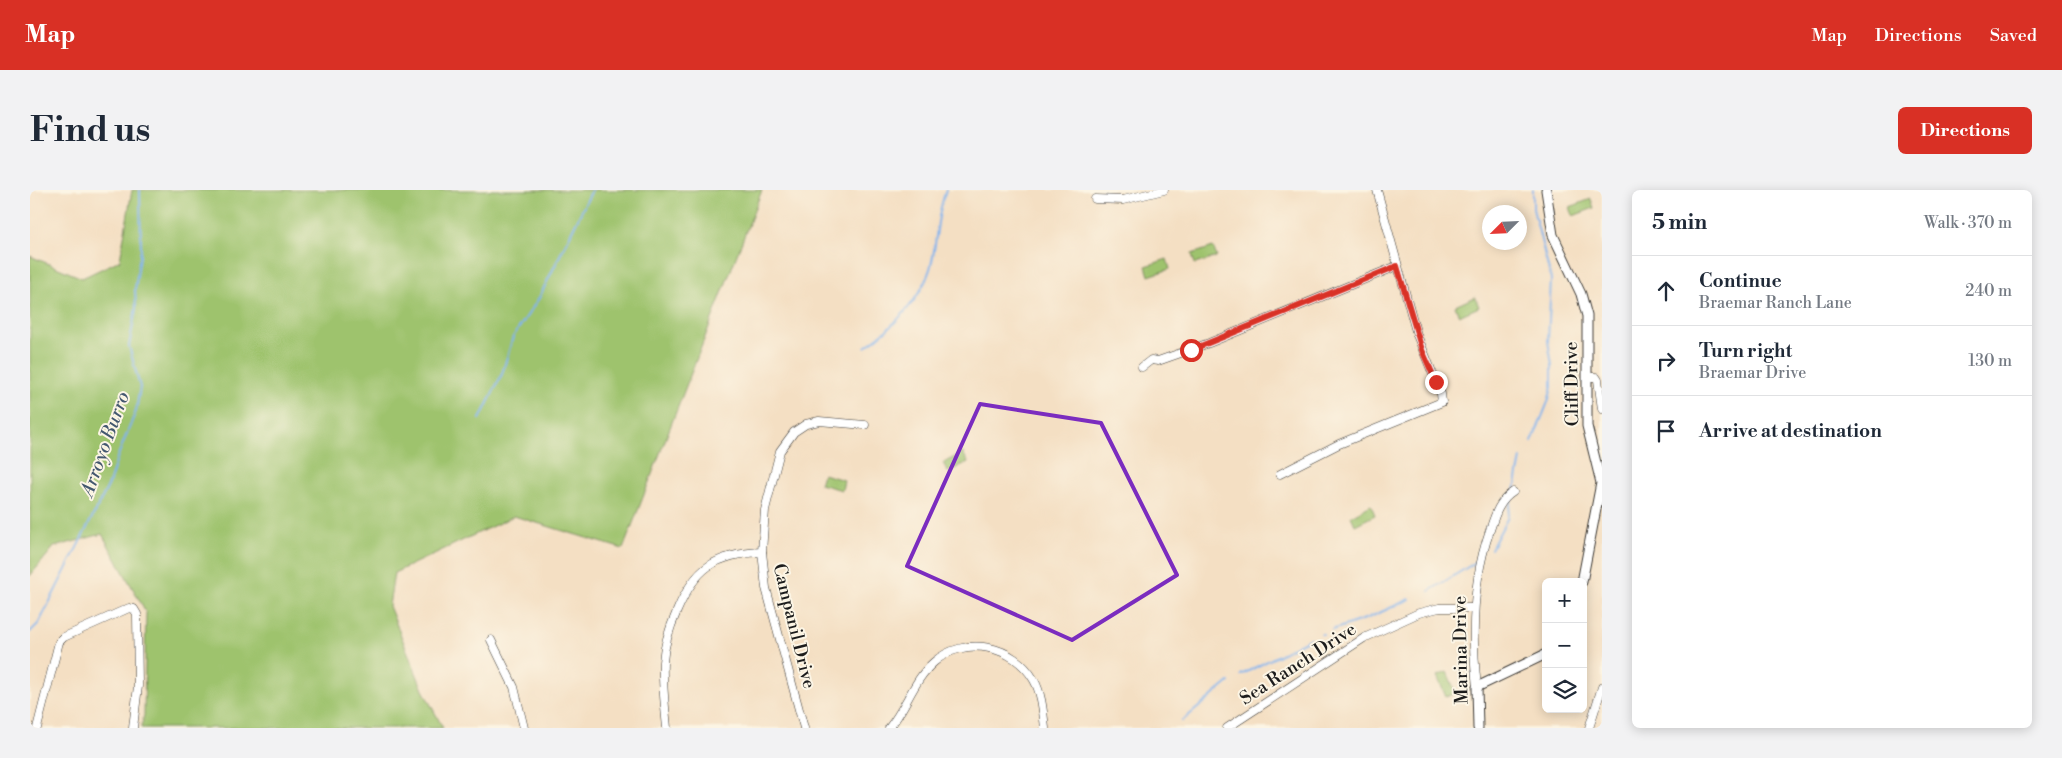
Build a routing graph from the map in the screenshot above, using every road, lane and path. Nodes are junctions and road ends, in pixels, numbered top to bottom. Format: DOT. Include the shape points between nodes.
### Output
graph roads {
  1 [pos="1164,190"];
  2 [pos="1377,190"];
  3 [pos="1546,190"];
  4 [pos="1095,199"];
  5 [pos="1397,266"];
  6 [pos="1142,366"];
  7 [pos="1587,377"];
  8 [pos="1602,409"];
  9 [pos="866,425"];
  10 [pos="1280,474"];
  11 [pos="1513,492"];
  12 [pos="762,552"];
  13 [pos="1583,578"];
  14 [pos="1474,608"];
  15 [pos="491,640"];
  16 [pos="1542,656"];
  17 [pos="1477,687"];
  18 [pos="1602,687"];
  19 [pos="37,728"];
  20 [pos="133,728"];
  21 [pos="524,728"];
  22 [pos="666,728"];
  23 [pos="804,728"];
  24 [pos="889,728"];
  25 [pos="1045,728"];
  26 [pos="1227,728"];
  27 [pos="1478,728"];
  28 [pos="1589,728"];
  1 -- 4 [label="street" via="1123,200"];
  2 -- 5 [label="street"];
  3 -- 7 [label="street, Cliff Drive" via="1553,235 1584,304"];
  5 -- 6 [label="street" via="1208,343 1158,361 1151,360"];
  5 -- 10 [label="street" via="1422,350 1442,402 1339,444"];
  7 -- 8 [label="street" via="1598,380"];
  7 -- 13 [label="street, Cliff Drive" via="1588,426 1601,476 1601,491"];
  9 -- 12 [label="street, Campanil Drive" via="819,421 800,428 787,439 777,458 765,510"];
  11 -- 14 [label="street, Marina Drive" via="1502,499 1487,537"];
  12 -- 22 [label="street" via="735,554 711,563 684,595 669,630 663,660"];
  12 -- 23 [label="street, Campanil Drive" via="768,596"];
  14 -- 17 [label="street, Marina Drive" via="1473,654"];
  14 -- 26 [label="street, Sea Ranch Drive" via="1439,608 1419,613 1364,638"];
  15 -- 21 [label="street" via="514,687"];
  16 -- 17 [label="street"];
  17 -- 27 [label="street, Marina Drive"];
  18 -- 28 [label="street"];
  19 -- 20 [label="street" via="59,642 129,608 137,614 138,686"];
  24 -- 25 [label="street" via="922,676 936,661 960,648 977,646 1003,652 1028,671 1038,688"];
}
